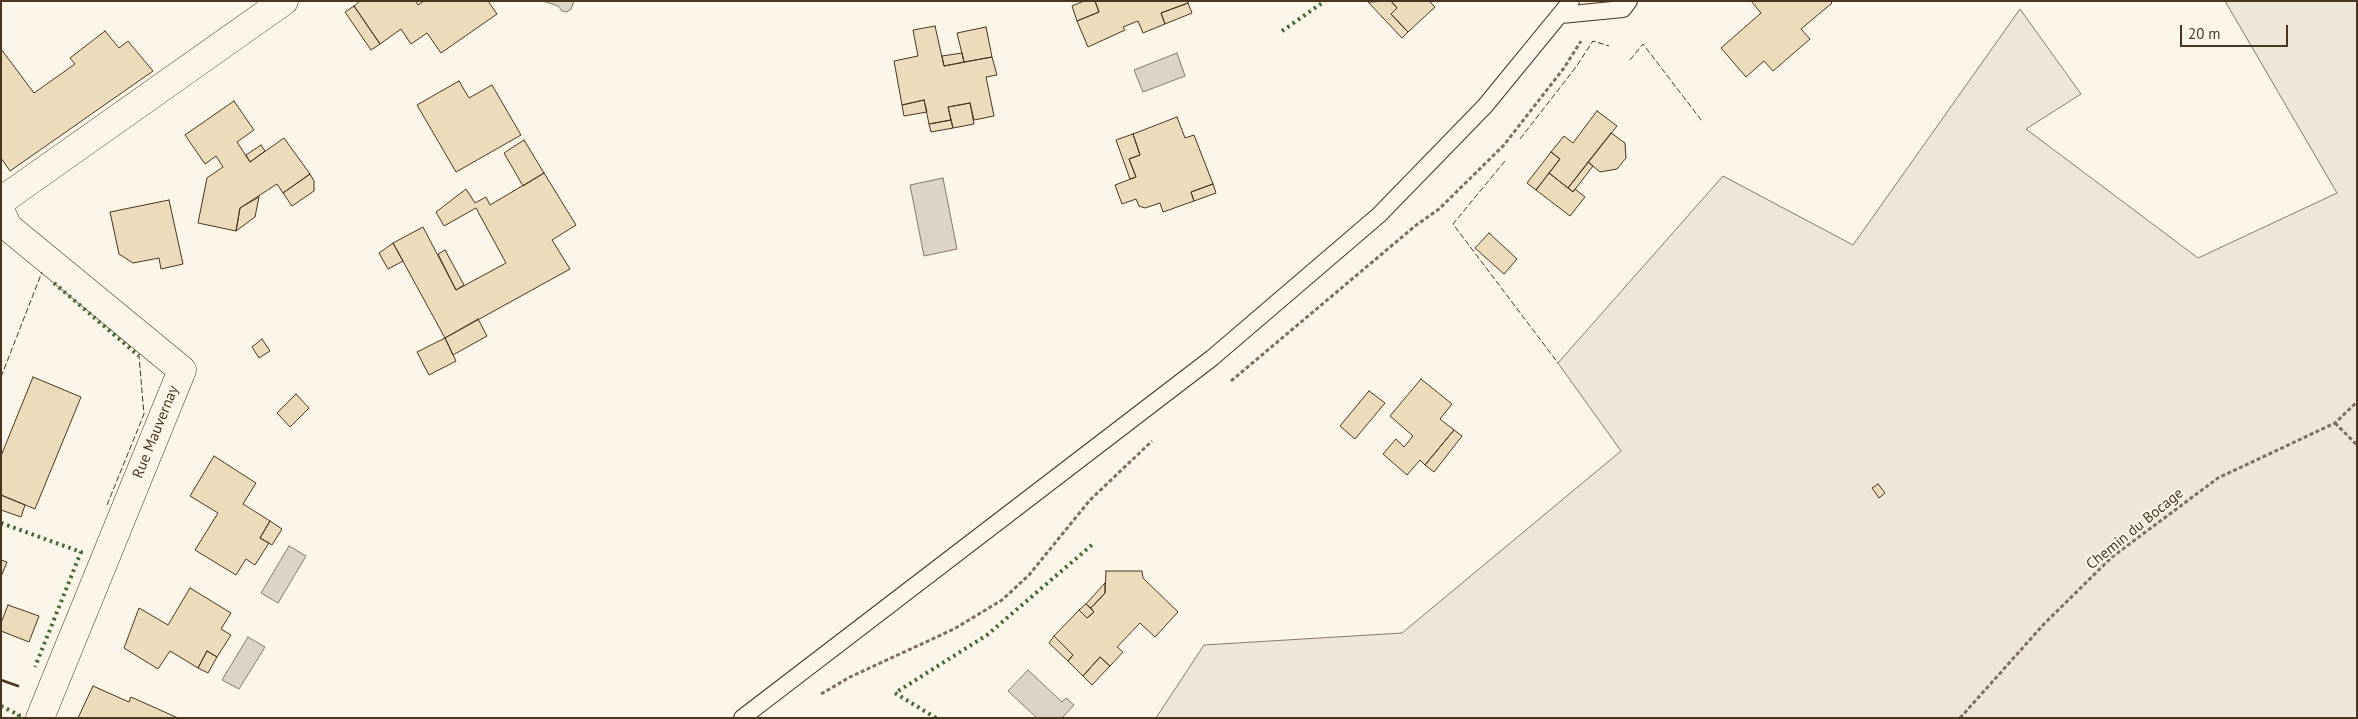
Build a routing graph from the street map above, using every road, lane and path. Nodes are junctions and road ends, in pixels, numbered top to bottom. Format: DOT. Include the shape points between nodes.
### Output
graph roads {
  1 [pos="284,1"];
  2 [pos="1571,1"];
  3 [pos="1629,1"];
  4 [pos="1562,16"];
  5 [pos="1,201"];
  6 [pos="1,212"];
  7 [pos="2357,402"];
  8 [pos="2335,424"];
  9 [pos="2357,445"];
  10 [pos="40,718"];
  11 [pos="742,718"];
  12 [pos="1960,718"];
  1 -- 5 [label="street"];
  2 -- 4 [label="lane"];
  3 -- 4 [label="lane" via="1623,9"];
  4 -- 11 [label="lane" via="1485,106 1379,215 1219,352"];
  6 -- 10 [label="street, Rue Mauvernay" via="8,227 182,370"];
  7 -- 8 [label="path, Chemin du Bocage"];
  8 -- 9 [label="path"];
  8 -- 12 [label="path, Chemin du Bocage" via="2218,478 2112,557 2044,624"];
}
